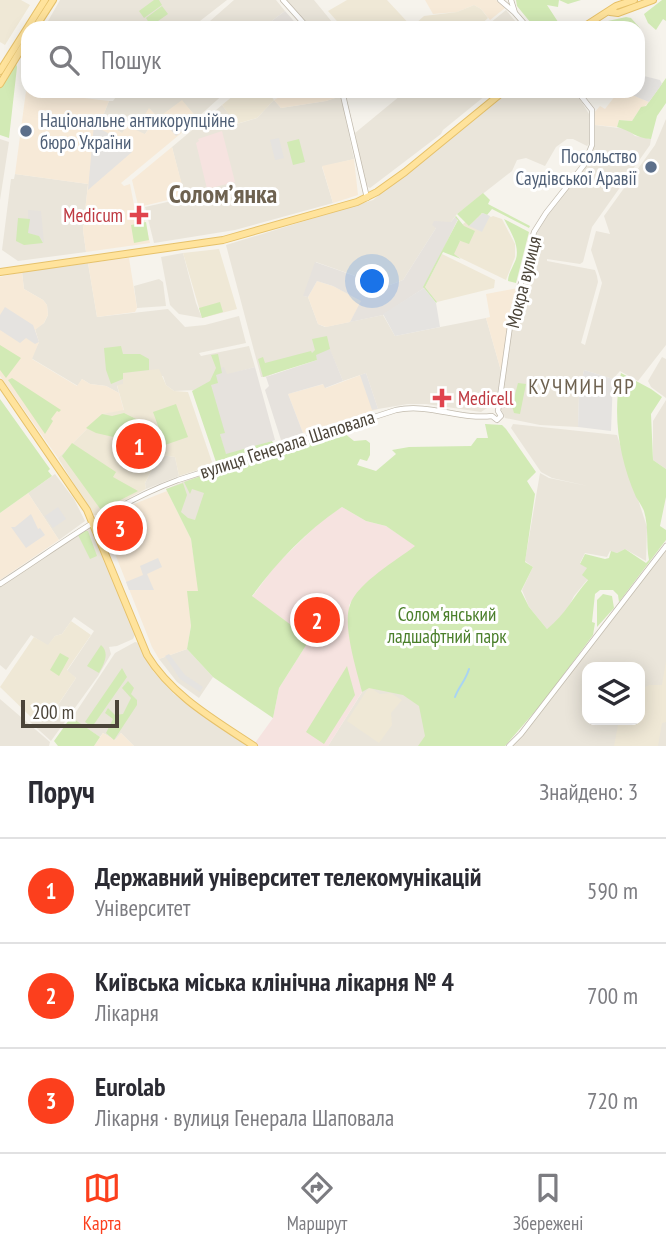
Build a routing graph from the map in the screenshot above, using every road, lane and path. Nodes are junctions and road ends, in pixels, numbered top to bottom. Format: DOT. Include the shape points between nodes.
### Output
graph roads {
  1 [pos="45,0"];
  2 [pos="53,0"];
  3 [pos="283,0"];
  4 [pos="500,0"];
  5 [pos="510,0"];
  6 [pos="634,0"];
  7 [pos="653,0"];
  8 [pos="610,12"];
  9 [pos="515,13"];
  10 [pos="32,21"];
  11 [pos="40,21"];
  12 [pos="302,21"];
  13 [pos="522,21"];
  14 [pos="594,21"];
  15 [pos="21,38"];
  16 [pos="21,50"];
  17 [pos="0,71"];
  18 [pos="0,84"];
  19 [pos="344,98"];
  20 [pos="495,98"];
  21 [pos="583,98"];
  22 [pos="367,198"];
  23 [pos="0,272"];
  24 [pos="0,383"];
  25 [pos="492,416"];
  26 [pos="93,521"];
  27 [pos="666,546"];
  28 [pos="0,584"];
  29 [pos="254,746"];
  30 [pos="509,746"];
  1 -- 10 [label="main road"];
  2 -- 11 [label="main road"];
  3 -- 12 [label="street"];
  4 -- 9 [label="street"];
  5 -- 9 [label="street"];
  6 -- 8 [label="main road"];
  7 -- 8 [label="main road"];
  8 -- 14 [label="main road"];
  9 -- 13 [label="street"];
  15 -- 17 [label="main road"];
  16 -- 18 [label="main road"];
  19 -- 22 [label="street"];
  20 -- 22 [label="main road"];
  21 -- 25 [label="street, Мокра вулиця" via="592,110 592,145 584,165 534,232 510,326 501,415 499,419"];
  22 -- 23 [label="main road" via="228,239"];
  24 -- 26 [label="main road"];
  25 -- 26 [label="street, вулиця Генерала Шаповала" via="408,407 378,414 155,488"];
  26 -- 28 [label="street, вулиця Генерала Шаповала"];
  26 -- 29 [label="main road" via="154,667 174,690"];
  27 -- 30 [label="street"];
}
